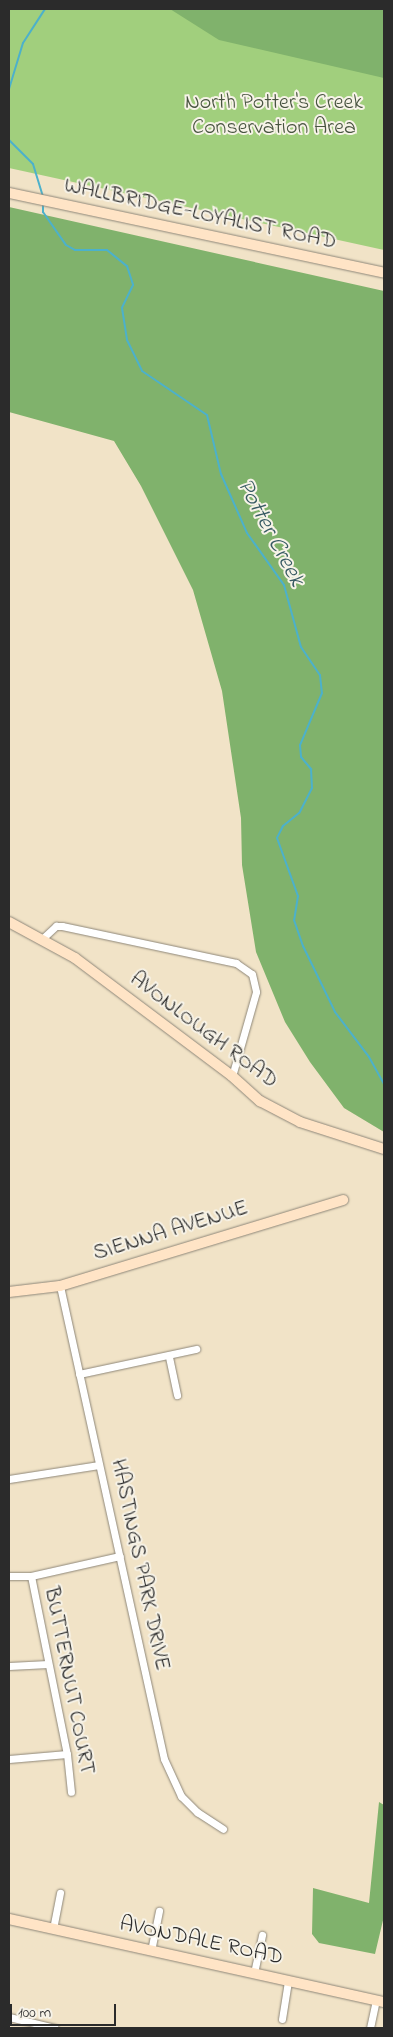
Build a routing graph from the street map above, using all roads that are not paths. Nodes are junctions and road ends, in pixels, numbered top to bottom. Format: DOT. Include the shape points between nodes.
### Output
graph roads {
  1 [pos="9,193"];
  2 [pos="384,273"];
  3 [pos="9,922"];
  4 [pos="42,938"];
  5 [pos="232,1076"];
  6 [pos="384,1149"];
  7 [pos="343,1200"];
  8 [pos="60,1286"];
  9 [pos="9,1292"];
  10 [pos="196,1349"];
  11 [pos="168,1357"];
  12 [pos="79,1374"];
  13 [pos="177,1395"];
  14 [pos="99,1465"];
  15 [pos="9,1480"];
  16 [pos="120,1556"];
  17 [pos="9,1576"];
  18 [pos="31,1576"];
  19 [pos="48,1664"];
  20 [pos="9,1666"];
  21 [pos="67,1754"];
  22 [pos="9,1759"];
  23 [pos="71,1792"];
  24 [pos="223,1829"];
  25 [pos="60,1893"];
  26 [pos="159,1911"];
  27 [pos="9,1920"];
  28 [pos="54,1929"];
  29 [pos="262,1935"];
  30 [pos="151,1951"];
  31 [pos="254,1973"];
  32 [pos="288,1981"];
  33 [pos="380,2001"];
  34 [pos="9,2017"];
  35 [pos="282,2019"];
  36 [pos="56,2028"];
  37 [pos="370,2028"];
  1 -- 2 [label="street, WALLBRIDGE-LOYALIST ROAD"];
  3 -- 4 [label="street, AVONLOUGH ROAD"];
  4 -- 5 [label="street, AVONLOUGH ROAD" via="75,958"];
  4 -- 5 [label="street" via="56,926 62,926 236,964 252,974 256,992"];
  5 -- 6 [label="street, AVONLOUGH ROAD" via="260,1101 300,1122"];
  7 -- 8 [label="street, SIENNA AVENUE"];
  8 -- 9 [label="street, SIENNA AVENUE"];
  8 -- 12 [label="street, HASTINGS PARK DRIVE"];
  10 -- 11 [label="street"];
  11 -- 12 [label="street"];
  11 -- 13 [label="street"];
  12 -- 14 [label="street, HASTINGS PARK DRIVE"];
  14 -- 15 [label="street"];
  14 -- 16 [label="street, HASTINGS PARK DRIVE"];
  16 -- 18 [label="street"];
  16 -- 24 [label="street, HASTINGS PARK DRIVE" via="171,1778 181,1796 196,1812"];
  17 -- 18 [label="street"];
  18 -- 19 [label="street, BUTTERNUT COURT"];
  19 -- 20 [label="street"];
  19 -- 21 [label="street, BUTTERNUT COURT"];
  21 -- 22 [label="street"];
  21 -- 23 [label="street, BUTTERNUT COURT"];
  25 -- 28 [label="street"];
  26 -- 30 [label="street"];
  27 -- 28 [label="street, AVONDALE ROAD"];
  28 -- 30 [label="street, AVONDALE ROAD"];
  29 -- 31 [label="street"];
  30 -- 31 [label="street, AVONDALE ROAD"];
  31 -- 32 [label="street, AVONDALE ROAD"];
  32 -- 33 [label="street, AVONDALE ROAD"];
  32 -- 35 [label="street"];
  33 -- 37 [label="street"];
  34 -- 36 [label="street"];
}
